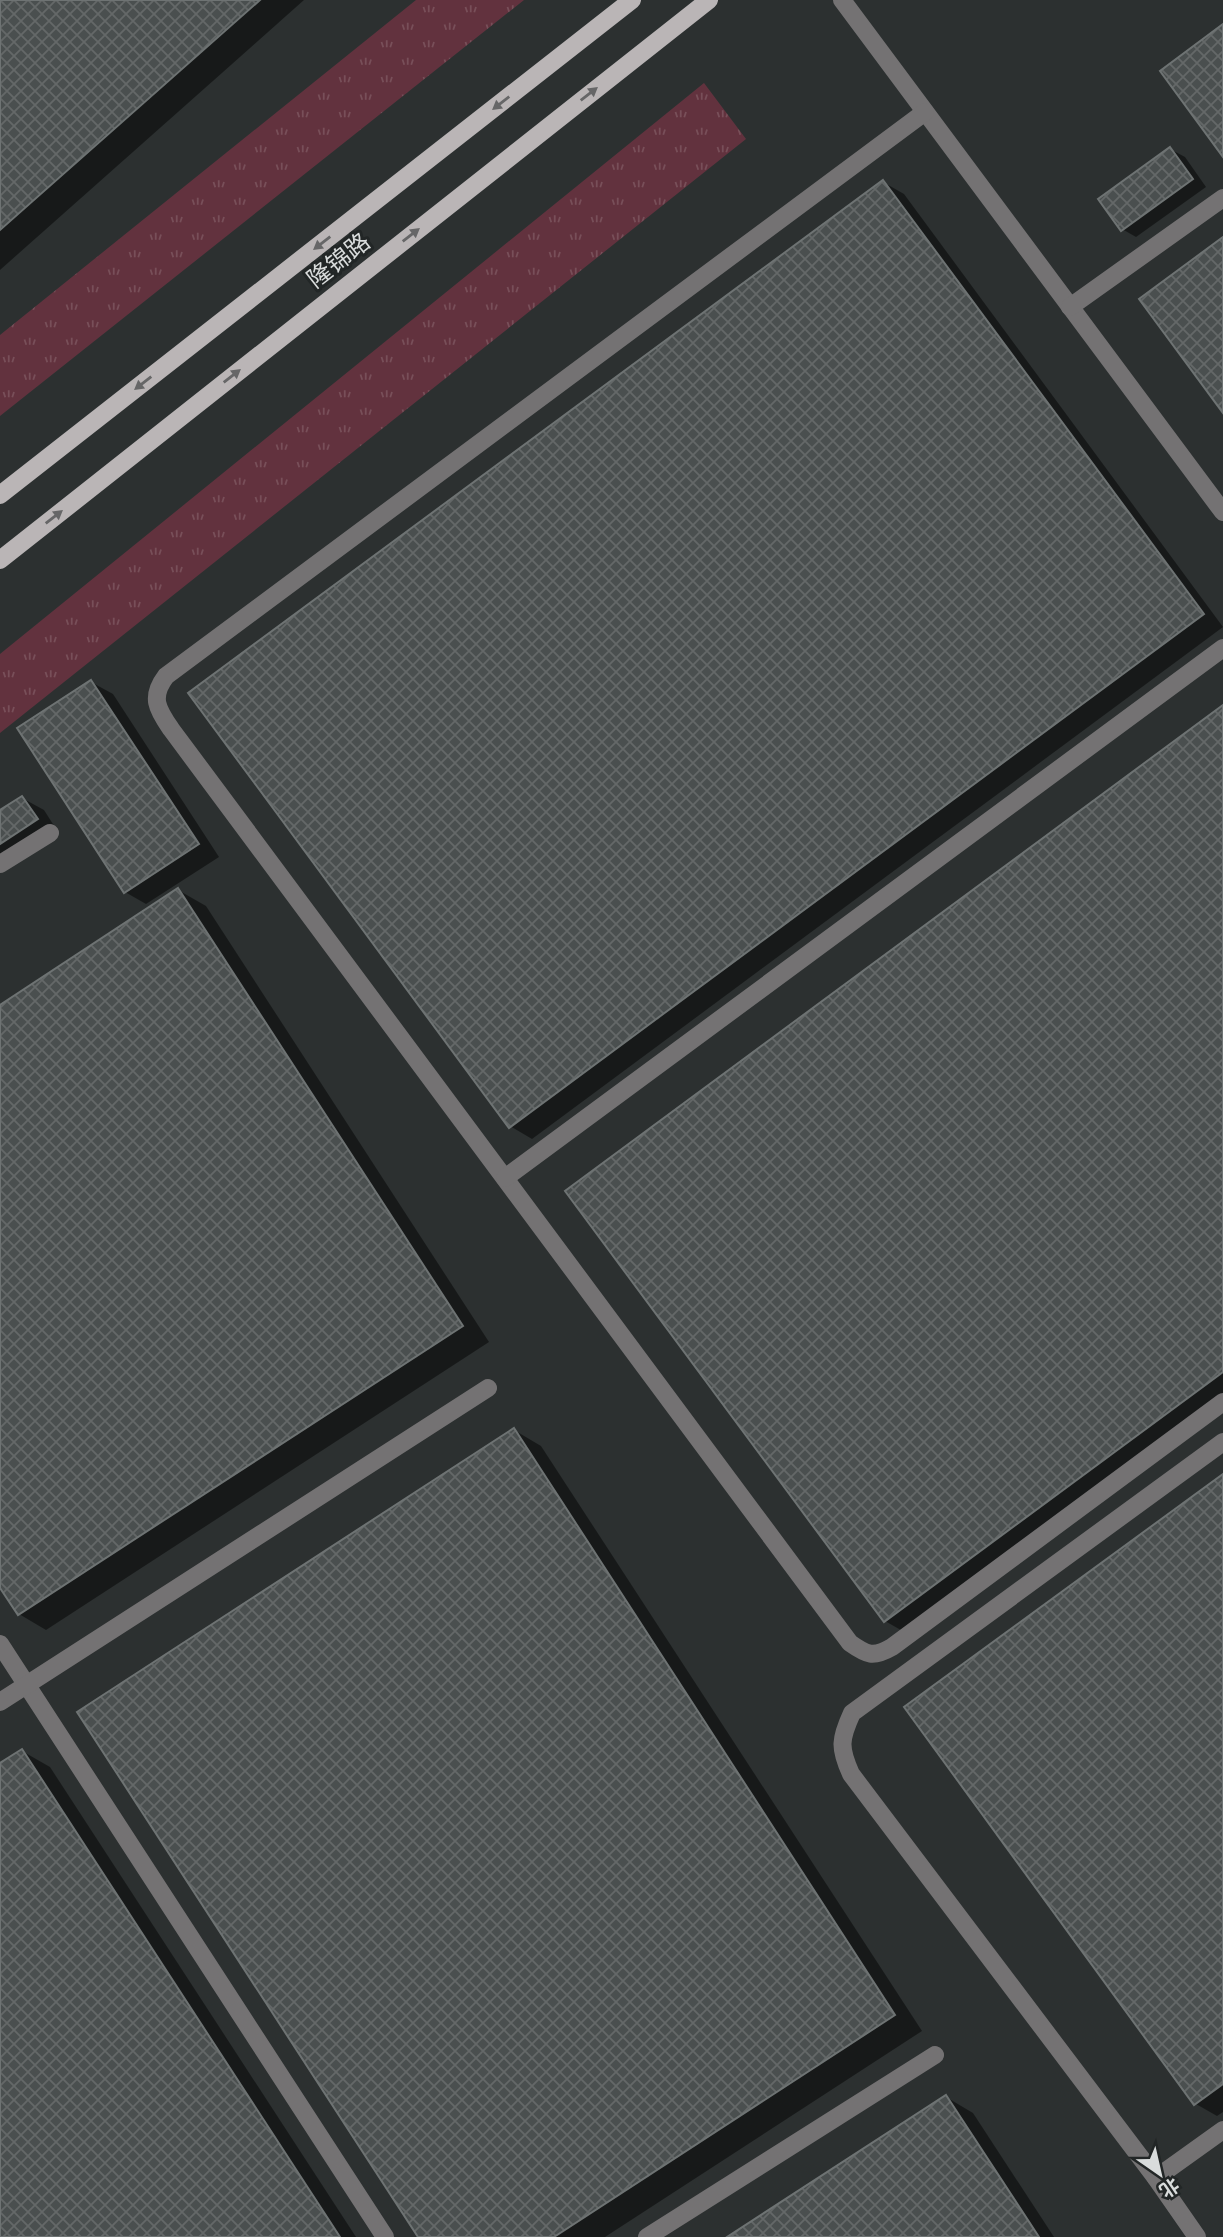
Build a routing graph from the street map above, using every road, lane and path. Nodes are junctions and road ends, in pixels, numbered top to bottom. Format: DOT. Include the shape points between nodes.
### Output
graph roads {
  1 [pos="632,0"];
  2 [pos="709,0"];
  3 [pos="842,0"];
  4 [pos="925,112"];
  5 [pos="1223,198"];
  6 [pos="1070,307"];
  7 [pos="0,495"];
  8 [pos="1223,512"];
  9 [pos="0,560"];
  10 [pos="1223,648"];
  11 [pos="50,832"];
  12 [pos="0,864"];
  13 [pos="505,1178"];
  14 [pos="488,1388"];
  15 [pos="1223,1402"];
  16 [pos="1223,1442"];
  17 [pos="0,1644"];
  18 [pos="27,1685"];
  19 [pos="0,1702"];
  20 [pos="935,2056"];
  21 [pos="1223,2130"];
  22 [pos="1156,2178"];
  23 [pos="385,2237"];
  24 [pos="647,2237"];
  25 [pos="1197,2237"];
  1 -- 7 [label="main road, 隆锦路, one-way"];
  9 -- 2 [label="main road, 隆锦路, one-way"];
  3 -- 4 [label="lane"];
  4 -- 6 [label="lane"];
  4 -- 13 [label="lane" via="166,676 157,688 163,718"];
  5 -- 6 [label="lane"];
  6 -- 8 [label="lane"];
  10 -- 13 [label="lane"];
  11 -- 12 [label="lane"];
  13 -- 15 [label="lane" via="850,1643 864,1653 880,1654 892,1647"];
  14 -- 18 [label="lane"];
  16 -- 22 [label="lane" via="852,1713 843,1733 841,1754 851,1774"];
  17 -- 18 [label="lane"];
  18 -- 19 [label="lane"];
  18 -- 23 [label="lane"];
  20 -- 24 [label="lane"];
  21 -- 22 [label="lane"];
  22 -- 25 [label="lane"];
}
